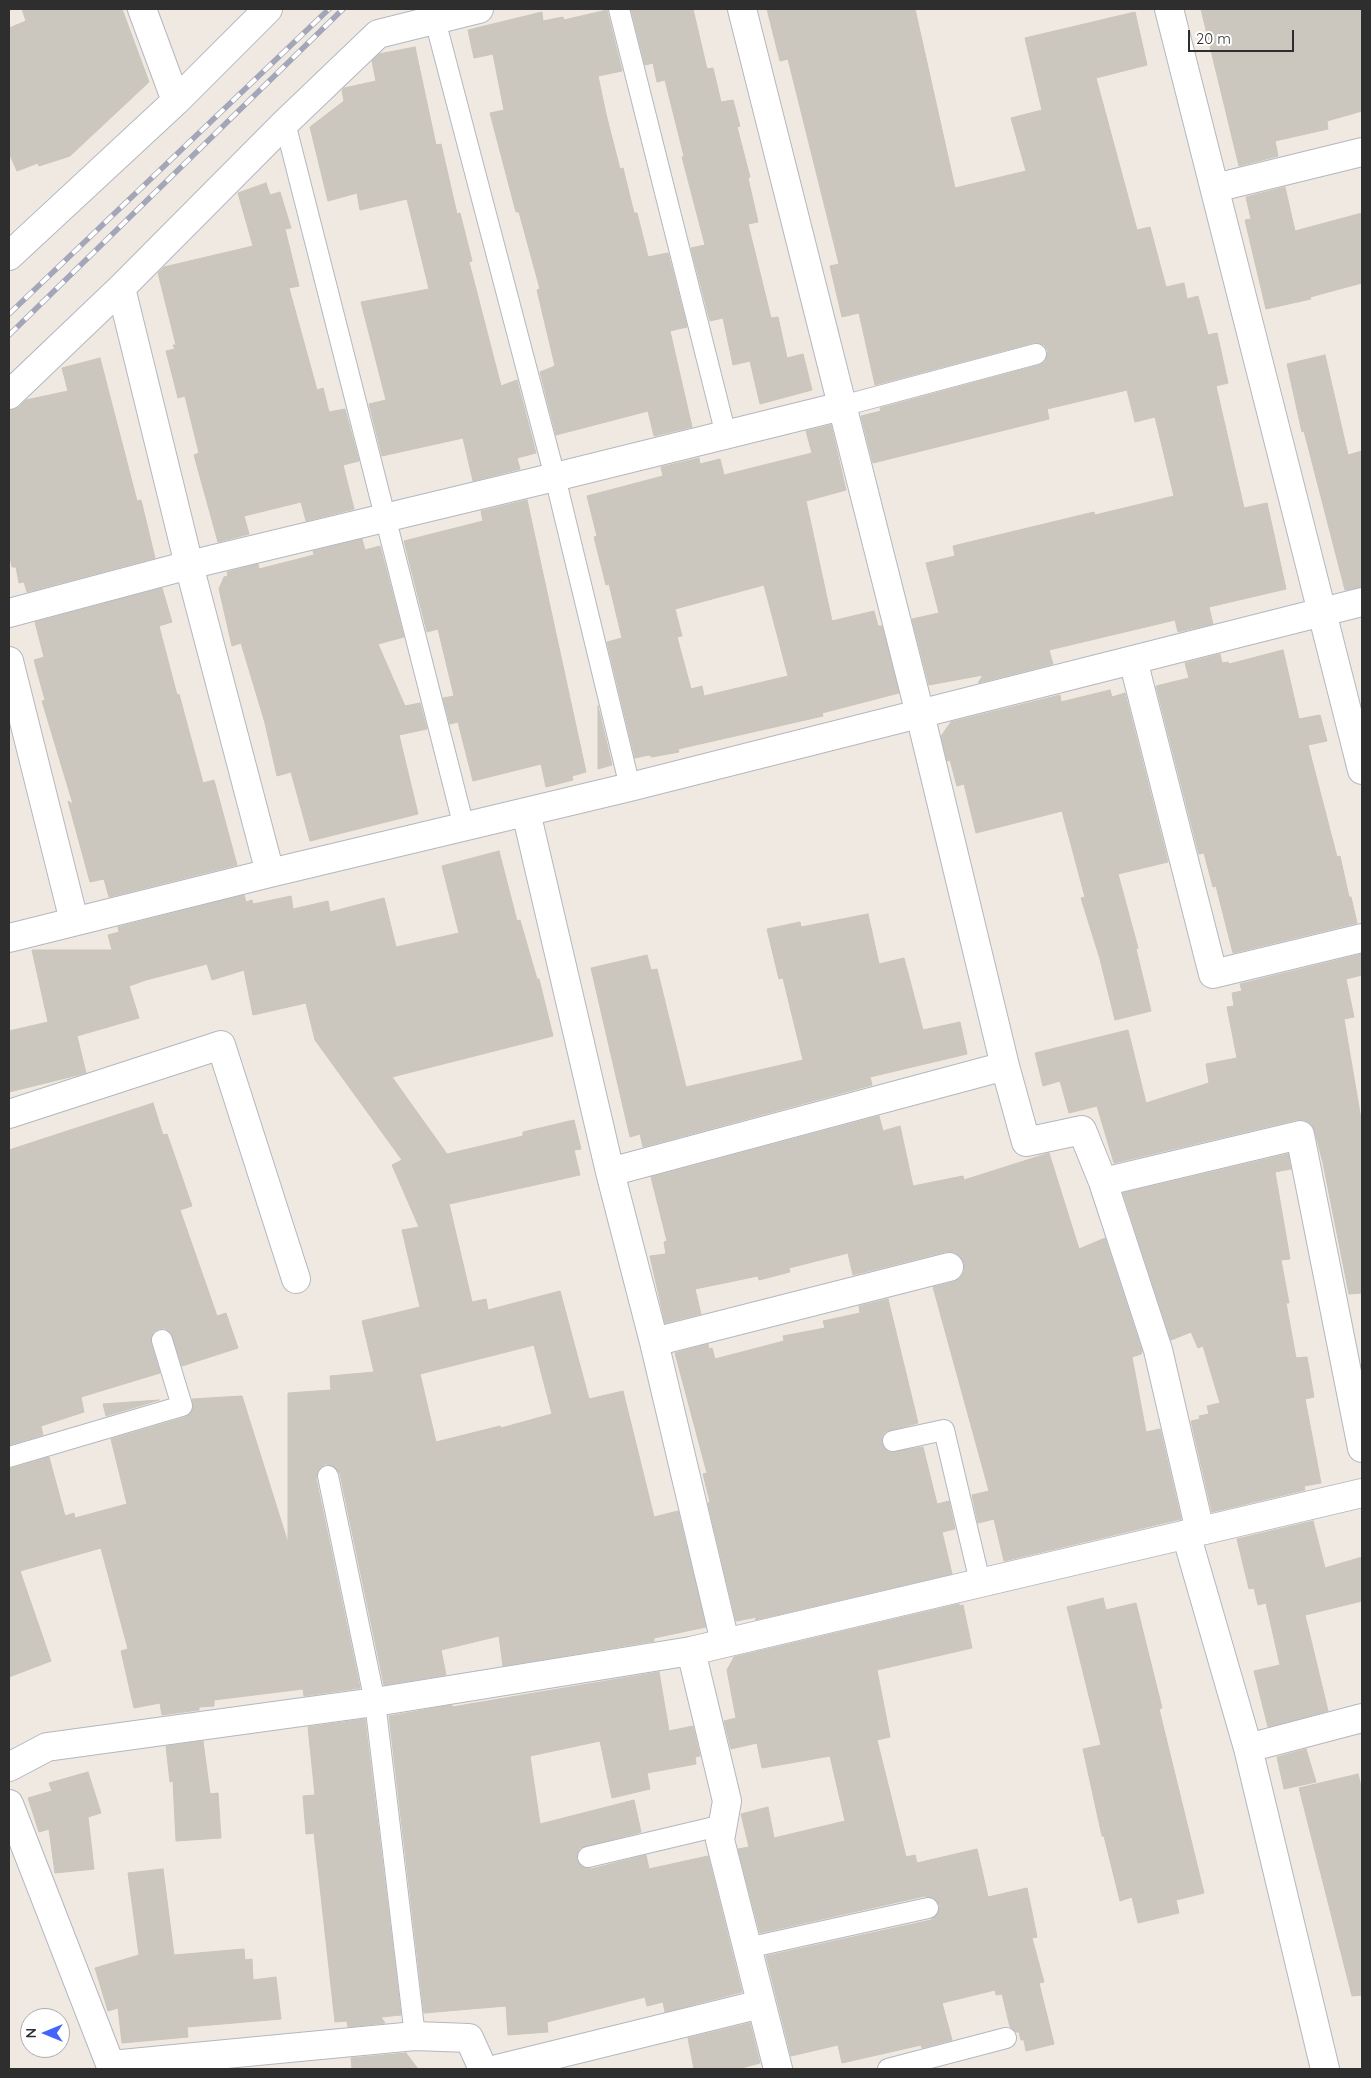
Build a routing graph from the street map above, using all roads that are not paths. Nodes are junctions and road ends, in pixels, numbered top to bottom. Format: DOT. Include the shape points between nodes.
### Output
graph roads {
  1 [pos="142,9"];
  2 [pos="268,9"];
  3 [pos="478,9"];
  4 [pos="619,9"];
  5 [pos="742,9"];
  6 [pos="1169,9"];
  7 [pos="435,20"];
  8 [pos="176,100"];
  9 [pos="285,123"];
  10 [pos="1362,152"];
  11 [pos="1215,188"];
  12 [pos="9,256"];
  13 [pos="120,288"];
  14 [pos="1036,354"];
  15 [pos="9,395"];
  16 [pos="842,406"];
  17 [pos="726,435"];
  18 [pos="555,477"];
  19 [pos="385,518"];
  20 [pos="189,565"];
  21 [pos="1362,602"];
  22 [pos="1322,612"];
  23 [pos="9,613"];
  24 [pos="9,660"];
  25 [pos="1133,660"];
  26 [pos="920,714"];
  27 [pos="1362,770"];
  28 [pos="630,788"];
  29 [pos="526,812"];
  30 [pos="464,827"];
  31 [pos="270,873"];
  32 [pos="74,921"];
  33 [pos="9,938"];
  34 [pos="1362,938"];
  35 [pos="1005,1066"];
  36 [pos="9,1114"];
  37 [pos="610,1172"];
  38 [pos="1103,1182"];
  39 [pos="949,1267"];
  40 [pos="296,1279"];
  41 [pos="162,1340"];
  42 [pos="654,1342"];
  43 [pos="893,1441"];
  44 [pos="1362,1448"];
  45 [pos="9,1457"];
  46 [pos="328,1476"];
  47 [pos="1362,1493"];
  48 [pos="1193,1532"];
  49 [pos="980,1582"];
  50 [pos="725,1642"];
  51 [pos="691,1651"];
  52 [pos="375,1702"];
  53 [pos="1362,1718"];
  54 [pos="1248,1748"];
  55 [pos="9,1767"];
  56 [pos="9,1804"];
  57 [pos="723,1825"];
  58 [pos="588,1857"];
  59 [pos="928,1908"];
  60 [pos="747,1948"];
  61 [pos="761,2004"];
  62 [pos="415,2036"];
  63 [pos="1006,2038"];
  64 [pos="112,2067"];
  65 [pos="483,2069"];
  66 [pos="497,2069"];
  67 [pos="778,2069"];
  68 [pos="888,2069"];
  69 [pos="1325,2069"];
  1 -- 8 [label="street"];
  2 -- 8 [label="street"];
  3 -- 7 [label="street"];
  4 -- 17 [label="lane"];
  5 -- 16 [label="street"];
  6 -- 11 [label="street"];
  7 -- 9 [label="street" via="378,34"];
  7 -- 18 [label="lane"];
  8 -- 12 [label="street"];
  9 -- 13 [label="street"];
  9 -- 19 [label="lane"];
  10 -- 11 [label="street"];
  11 -- 22 [label="street"];
  13 -- 15 [label="street"];
  13 -- 20 [label="street"];
  14 -- 16 [label="lane"];
  16 -- 17 [label="street"];
  16 -- 26 [label="street"];
  17 -- 18 [label="street"];
  18 -- 19 [label="street"];
  18 -- 28 [label="lane"];
  19 -- 20 [label="street"];
  19 -- 30 [label="lane"];
  20 -- 23 [label="street"];
  20 -- 31 [label="street"];
  21 -- 22 [label="street"];
  22 -- 25 [label="street"];
  22 -- 27 [label="street"];
  24 -- 32 [label="street"];
  25 -- 26 [label="street"];
  25 -- 34 [label="street" via="1213,974"];
  26 -- 28 [label="street"];
  26 -- 35 [label="street"];
  28 -- 29 [label="street"];
  29 -- 30 [label="street"];
  29 -- 37 [label="street"];
  30 -- 31 [label="street"];
  31 -- 32 [label="street"];
  32 -- 33 [label="street"];
  35 -- 37 [label="street"];
  35 -- 38 [label="street" via="1026,1142 1082,1130"];
  36 -- 40 [label="street" via="220,1045"];
  37 -- 42 [label="street"];
  38 -- 44 [label="street" via="1300,1135"];
  38 -- 48 [label="street" via="1158,1350"];
  39 -- 42 [label="street"];
  41 -- 45 [label="lane" via="182,1406"];
  42 -- 50 [label="street"];
  43 -- 49 [label="lane" via="944,1430"];
  46 -- 52 [label="lane"];
  47 -- 48 [label="street"];
  48 -- 49 [label="street"];
  48 -- 54 [label="street"];
  49 -- 50 [label="street"];
  50 -- 51 [label="street"];
  51 -- 52 [label="street"];
  51 -- 57 [label="street" via="728,1801"];
  52 -- 55 [label="street" via="47,1747"];
  52 -- 62 [label="lane"];
  53 -- 54 [label="street"];
  54 -- 69 [label="street"];
  56 -- 64 [label="street"];
  57 -- 58 [label="lane"];
  57 -- 60 [label="street" via="720,1840"];
  59 -- 60 [label="lane"];
  60 -- 61 [label="street"];
  61 -- 66 [label="street"];
  61 -- 67 [label="street"];
  62 -- 64 [label="street"];
  62 -- 65 [label="street" via="469,2038"];
  63 -- 68 [label="lane"];
}
